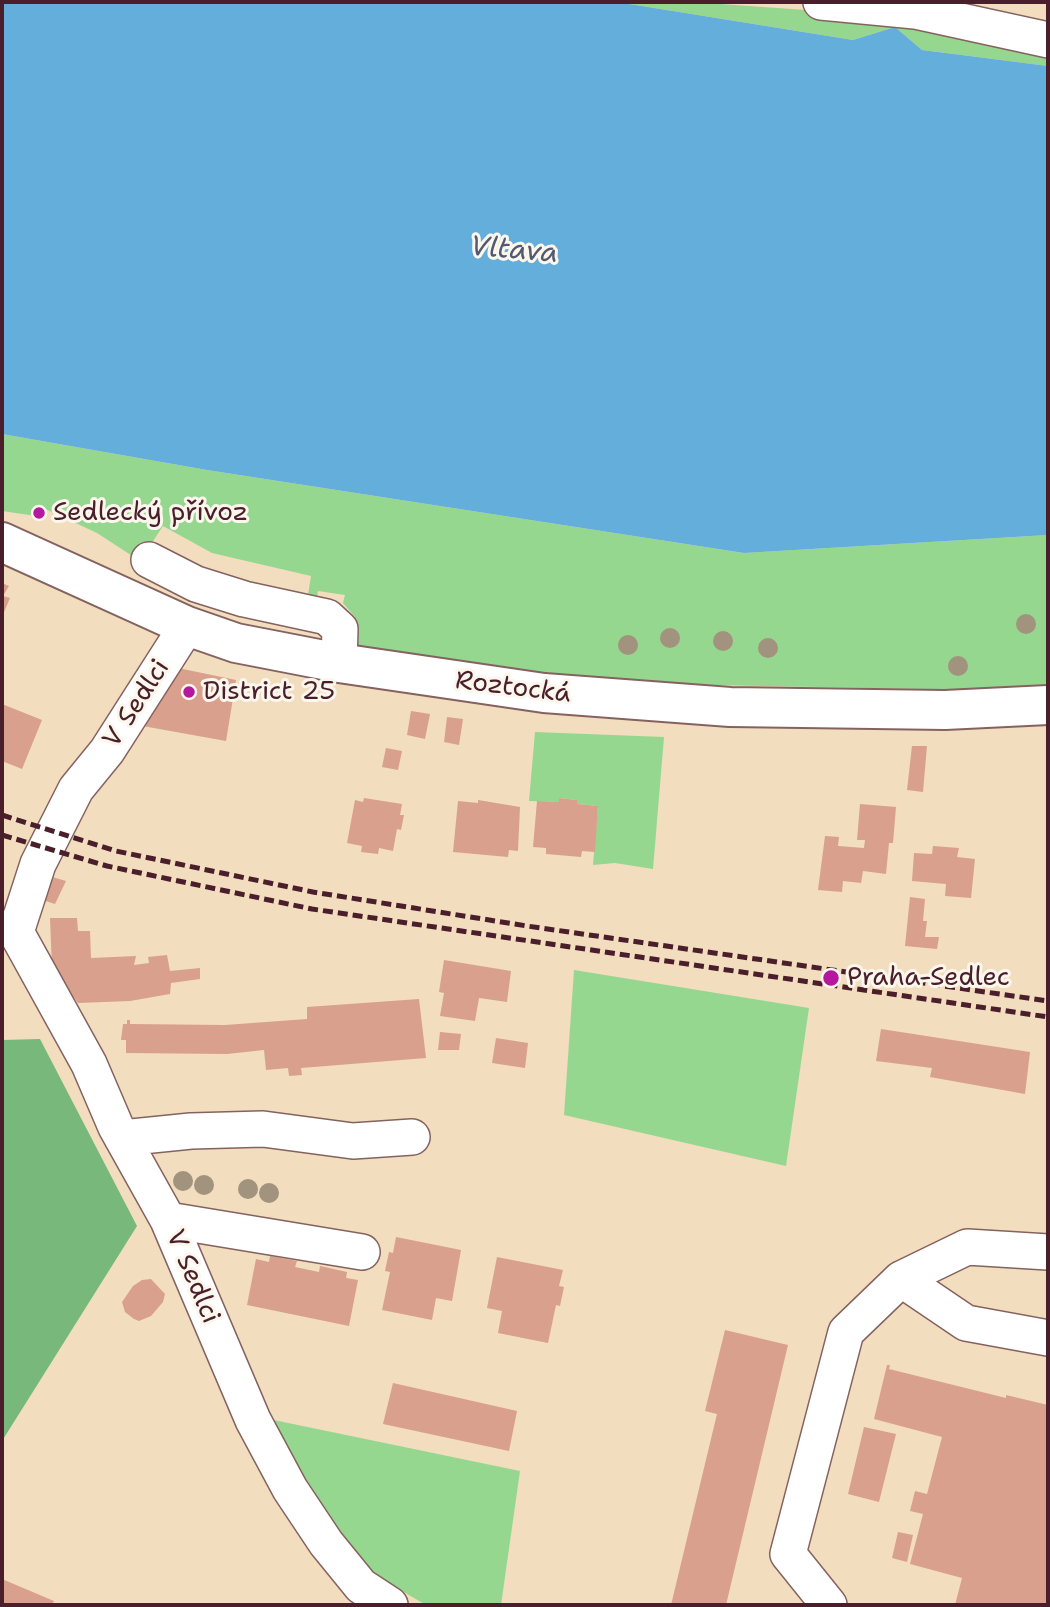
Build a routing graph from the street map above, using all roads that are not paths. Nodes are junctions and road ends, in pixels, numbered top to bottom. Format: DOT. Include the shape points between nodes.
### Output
graph roads {
  1 [pos="821,2"];
  2 [pos="1048,40"];
  3 [pos="2,542"];
  4 [pos="149,560"];
  5 [pos="187,626"];
  6 [pos="340,663"];
  7 [pos="1048,705"];
  8 [pos="9,930"];
  9 [pos="412,1137"];
  10 [pos="122,1138"];
  11 [pos="168,1220"];
  12 [pos="362,1252"];
  13 [pos="1048,1252"];
  14 [pos="901,1279"];
  15 [pos="1048,1338"];
  16 [pos="390,1605"];
  17 [pos="829,1605"];
  1 -- 2 [label="street" via="915,11"];
  3 -- 5 [label="main road, Roztocká"];
  4 -- 6 [label="street" via="195,584 232,596 327,617 340,629"];
  5 -- 6 [label="main road, Roztocká" via="236,643"];
  5 -- 8 [label="street, V Sedlci" via="107,751 76,789"];
  6 -- 7 [label="main road, Roztocká" via="544,693 730,707 945,710"];
  8 -- 10 [label="street, V Sedlci" via="89,1063"];
  9 -- 10 [label="street" via="353,1141 263,1129"];
  10 -- 11 [label="street, V Sedlci"];
  11 -- 12 [label="street"];
  11 -- 16 [label="street, V Sedlci" via="253,1420 290,1489 361,1586"];
  13 -- 14 [label="street" via="967,1247"];
  14 -- 15 [label="street" via="965,1323"];
  14 -- 17 [label="street" via="846,1332 788,1555"];
}
